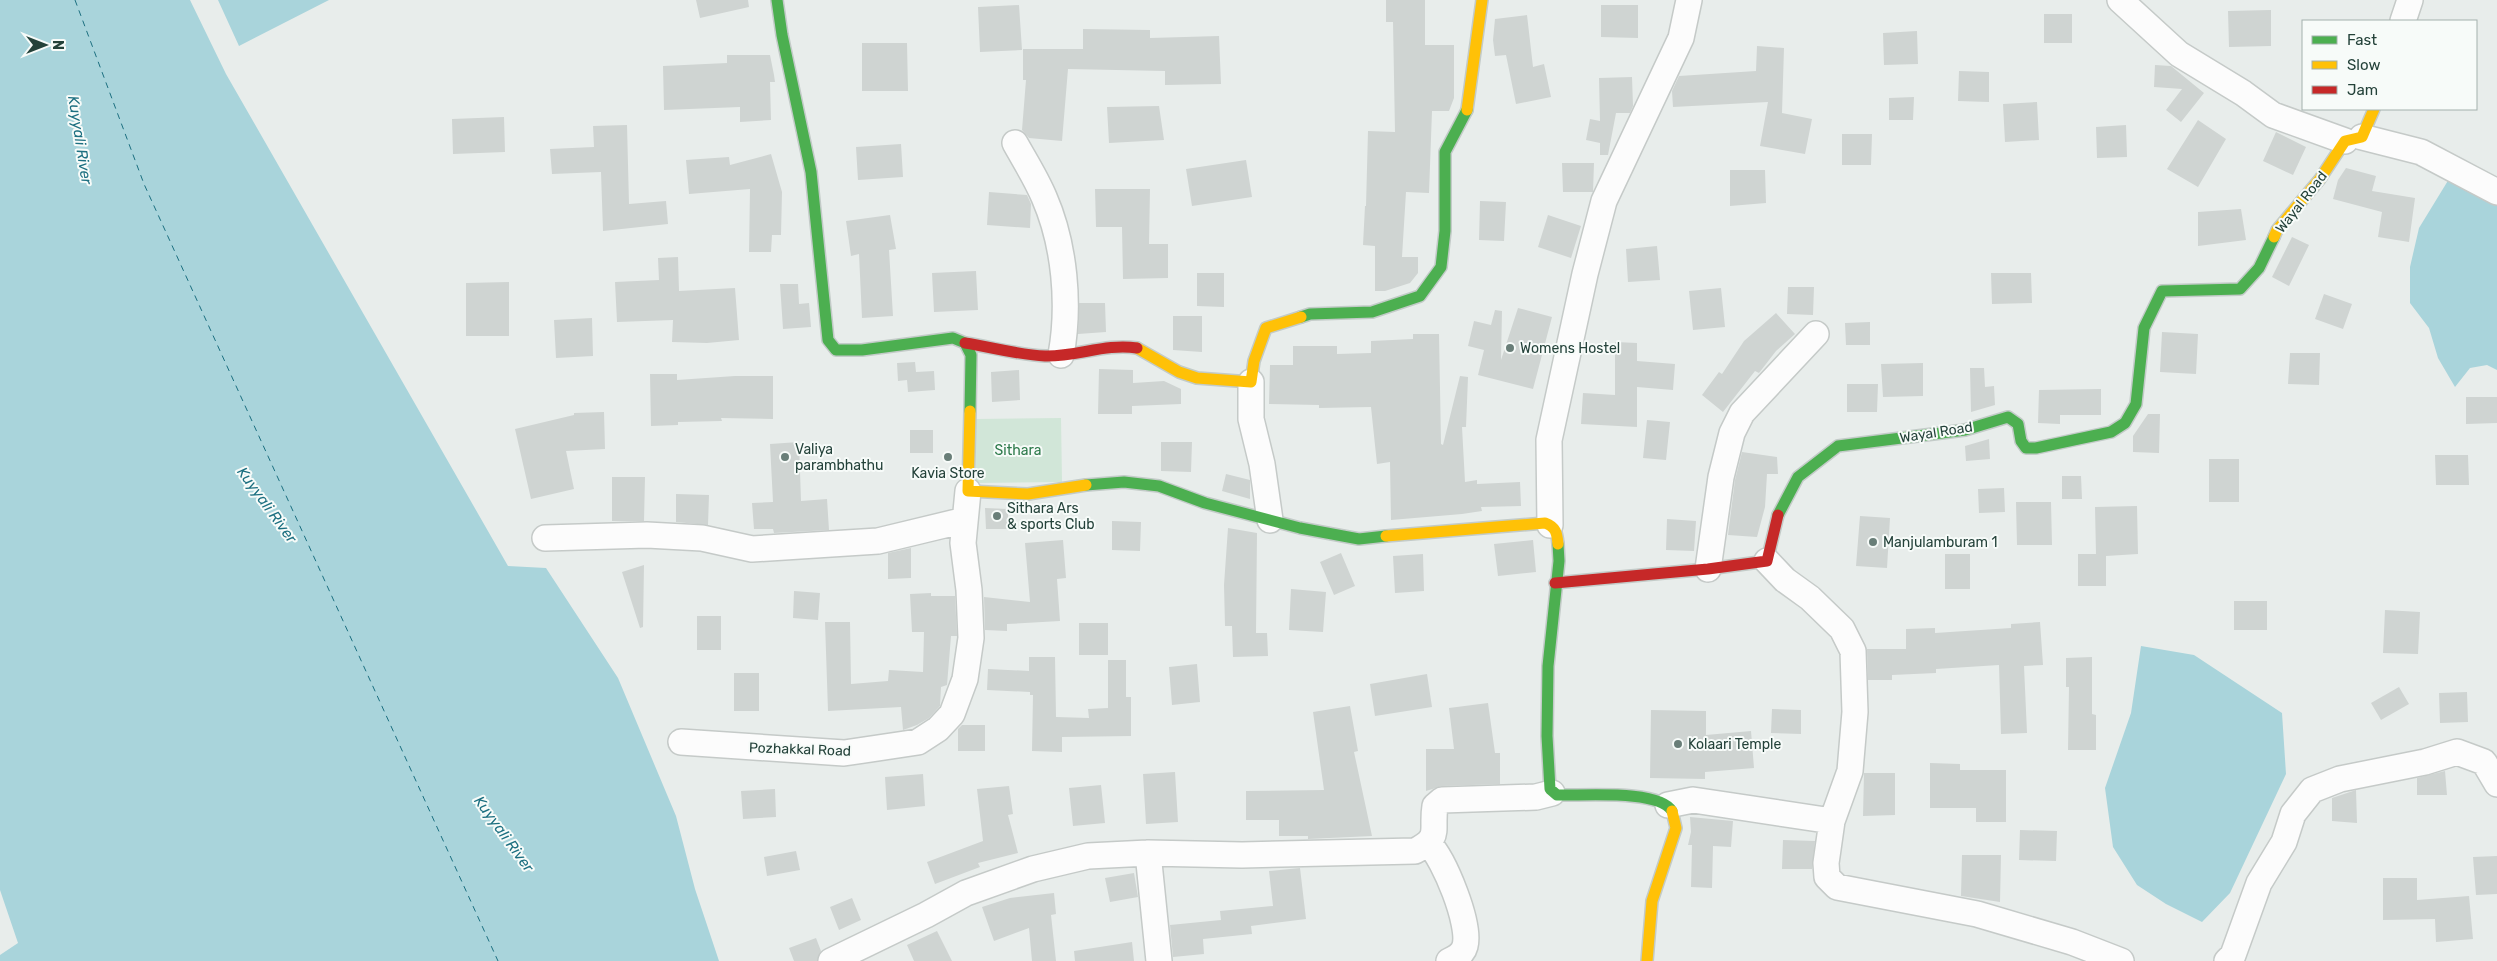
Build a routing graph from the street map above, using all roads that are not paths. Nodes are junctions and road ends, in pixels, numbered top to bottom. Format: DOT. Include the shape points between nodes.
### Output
graph roads {
  1 [pos="777,0"];
  2 [pos="1482,0"];
  3 [pos="1689,0"];
  4 [pos="2120,0"];
  5 [pos="2410,0"];
  6 [pos="2403,20"];
  7 [pos="2373,110"];
  8 [pos="2353,139"];
  9 [pos="1015,143"];
  10 [pos="2497,192"];
  11 [pos="1816,334"];
  12 [pos="965,343"];
  13 [pos="1061,355"];
  14 [pos="1251,382"];
  15 [pos="968,492"];
  16 [pos="965,520"];
  17 [pos="1270,520"];
  18 [pos="1550,525"];
  19 [pos="545,538"];
  20 [pos="1767,561"];
  21 [pos="1708,569"];
  22 [pos="1555,583"];
  23 [pos="681,742"];
  24 [pos="2497,784"];
  25 [pos="1552,793"];
  26 [pos="1668,805"];
  27 [pos="1832,821"];
  28 [pos="1429,844"];
  29 [pos="1148,853"];
  30 [pos="2113,960"];
  31 [pos="831,961"];
  32 [pos="1159,961"];
  33 [pos="1449,961"];
  34 [pos="1647,961"];
  35 [pos="2227,961"];
  1 -- 12 [label="street" via="811,172 828,340 836,350 862,350 953,338"];
  2 -- 14 [label="street" via="1469,106 1445,152 1445,231 1441,267 1420,296 1372,312 1310,314 1266,328 1254,361"];
  3 -- 18 [label="street" via="1681,38 1604,201 1549,440"];
  4 -- 8 [label="street" via="2179,54 2272,115"];
  5 -- 6 [label="street"];
  7 -- 8 [label="street, Wayal Road"];
  8 -- 10 [label="street" via="2420,152"];
  8 -- 20 [label="street, Wayal Road" via="2277,230 2260,268 2240,289 2162,291 2144,328 2136,404 2125,423 2111,432 2036,448 2026,448 2021,441 2018,424 2008,417 1965,430 1838,446 1798,477 1778,516"];
  9 -- 13 [label="street" via="1045,198 1059,248 1065,330"];
  11 -- 21 [label="street" via="1742,413 1732,433 1721,477"];
  12 -- 13 [label="street" via="1044,356"];
  12 -- 15 [label="street" via="971,355"];
  13 -- 14 [label="street" via="1095,348 1136,347 1179,372 1197,378"];
  14 -- 17 [label="street" via="1251,419"];
  15 -- 16 [label="street, Pozhakkal Road"];
  15 -- 17 [label="street" via="1028,494 1084,484 1124,482 1159,486 1205,503"];
  16 -- 19 [label="street" via="878,540 752,549 693,537"];
  16 -- 23 [label="street, Pozhakkal Road" via="963,543 970,590 971,638 964,679 952,714 938,729 918,742 844,753"];
  17 -- 18 [label="street" via="1359,539 1450,529"];
  18 -- 22 [label="street" via="1558,533 1559,561"];
  20 -- 21 [label="street"];
  20 -- 27 [label="street" via="1842,629 1853,650 1856,712 1850,771"];
  21 -- 22 [label="street"];
  22 -- 25 [label="street" via="1548,666 1548,778"];
  24 -- 35 [label="street" via="2484,762 2456,752 2425,762 2340,779 2312,790 2293,814 2284,842 2259,883 2233,955"];
  25 -- 26 [label="street" via="1644,797"];
  25 -- 28 [label="street" via="1536,797 1442,800 1435,806 1434,834"];
  26 -- 27 [label="street" via="1693,800"];
  26 -- 34 [label="street" via="1676,828 1652,901"];
  27 -- 30 [label="street" via="1827,877 1838,887 1977,914 2072,942"];
  28 -- 29 [label="street" via="1415,851 1242,856"];
  28 -- 33 [label="street" via="1444,864 1465,929 1465,946 1459,956"];
  29 -- 31 [label="street" via="1088,856 1024,872 966,893"];
  29 -- 32 [label="street"];
}
